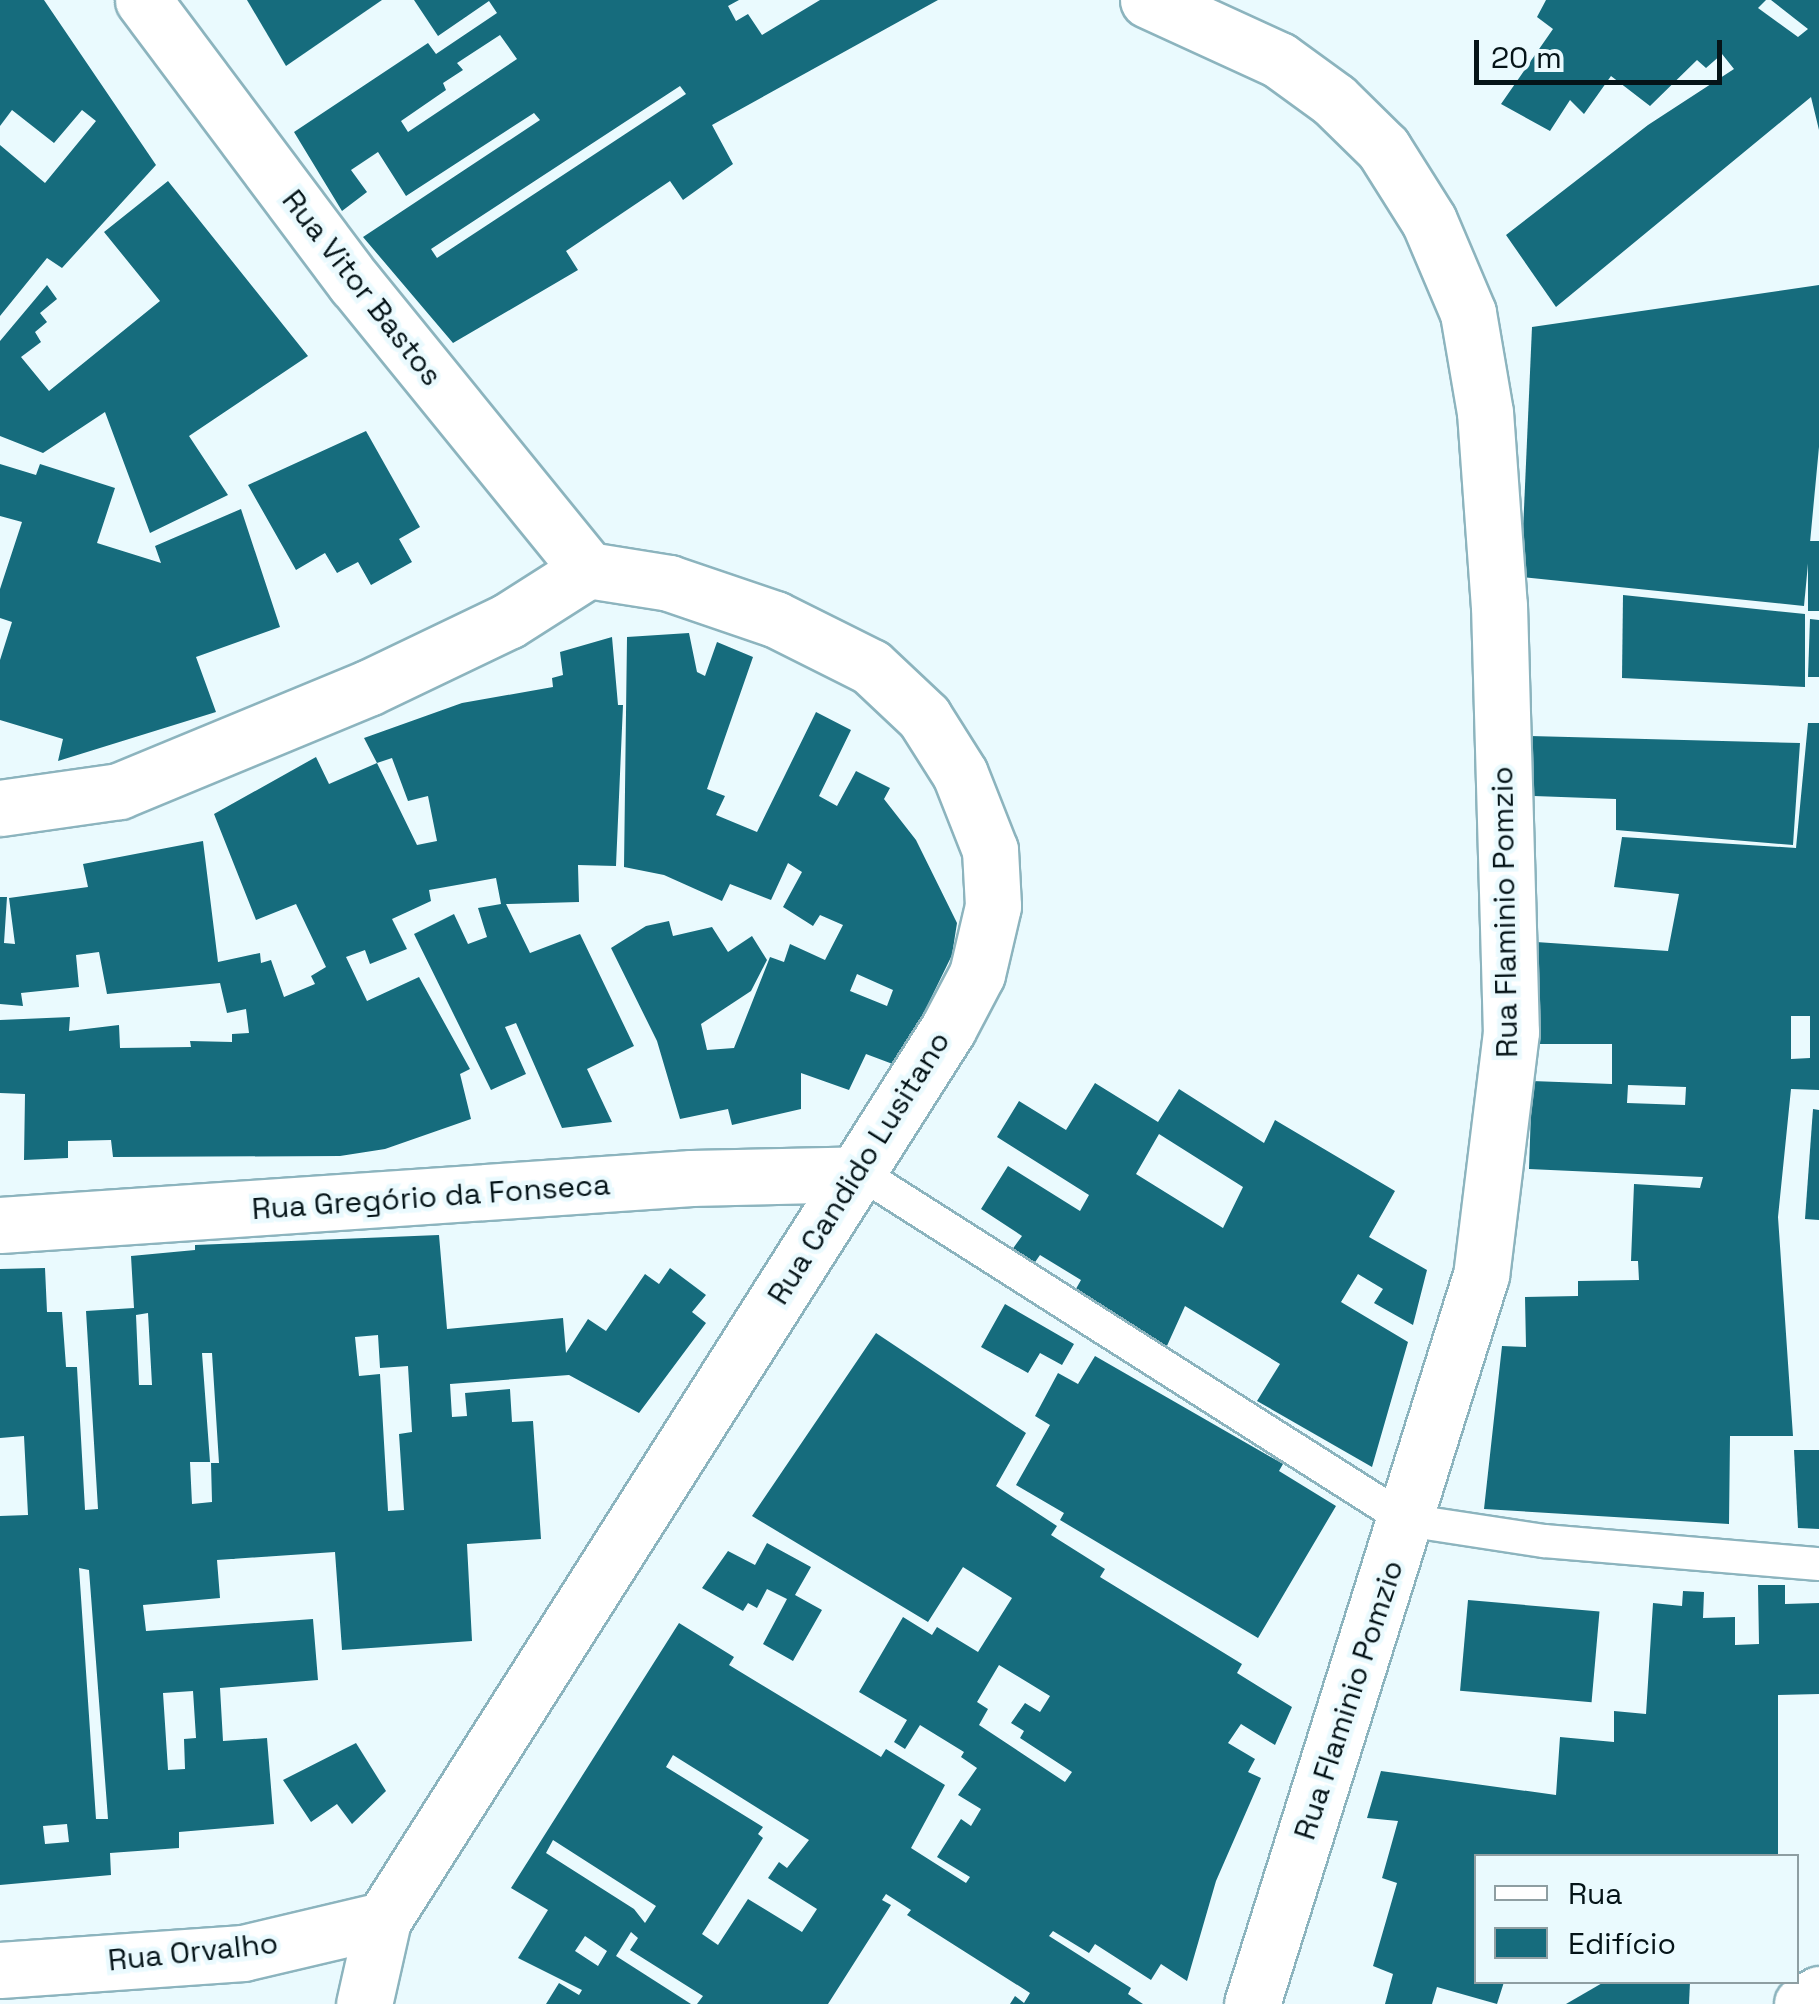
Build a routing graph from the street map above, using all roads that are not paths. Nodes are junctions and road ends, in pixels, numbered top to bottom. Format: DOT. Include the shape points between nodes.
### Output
graph roads {
  1 [pos="143,0"];
  2 [pos="1148,0"];
  3 [pos="588,570"];
  4 [pos="0,808"];
  5 [pos="862,1174"];
  6 [pos="0,1225"];
  7 [pos="1406,1520"];
  8 [pos="1819,1564"];
  9 [pos="383,1920"];
  10 [pos="0,1970"];
  11 [pos="1819,1994"];
  12 [pos="364,2004"];
  13 [pos="1252,2004"];
  14 [pos="1802,2004"];
  1 -- 3 [label="street, Rua Vitor Bastos" via="355,282"];
  2 -- 7 [label="street, Rua Flaminio Pomzio" via="1279,60 1383,148 1429,221 1468,313 1480,378 1499,605 1511,1032 1481,1275"];
  3 -- 4 [label="street" via="508,621 368,688 119,790"];
  3 -- 5 [label="street, Rua Candido Lusitano" via="687,589 775,620 871,667 924,717 960,774 990,850 993,906 976,974"];
  5 -- 6 [label="street, Rua Gregório da Fonseca" via="691,1178"];
  5 -- 7 [label="lane"];
  5 -- 9 [label="street, Rua Candido Lusitano"];
  7 -- 8 [label="lane" via="1544,1541"];
  7 -- 13 [label="street, Rua Flaminio Pomzio"];
  9 -- 10 [label="street, Rua Orvalho" via="243,1953"];
  9 -- 12 [label="street, Rua Candido Lusitano"];
  11 -- 14 [label="street"];
}
